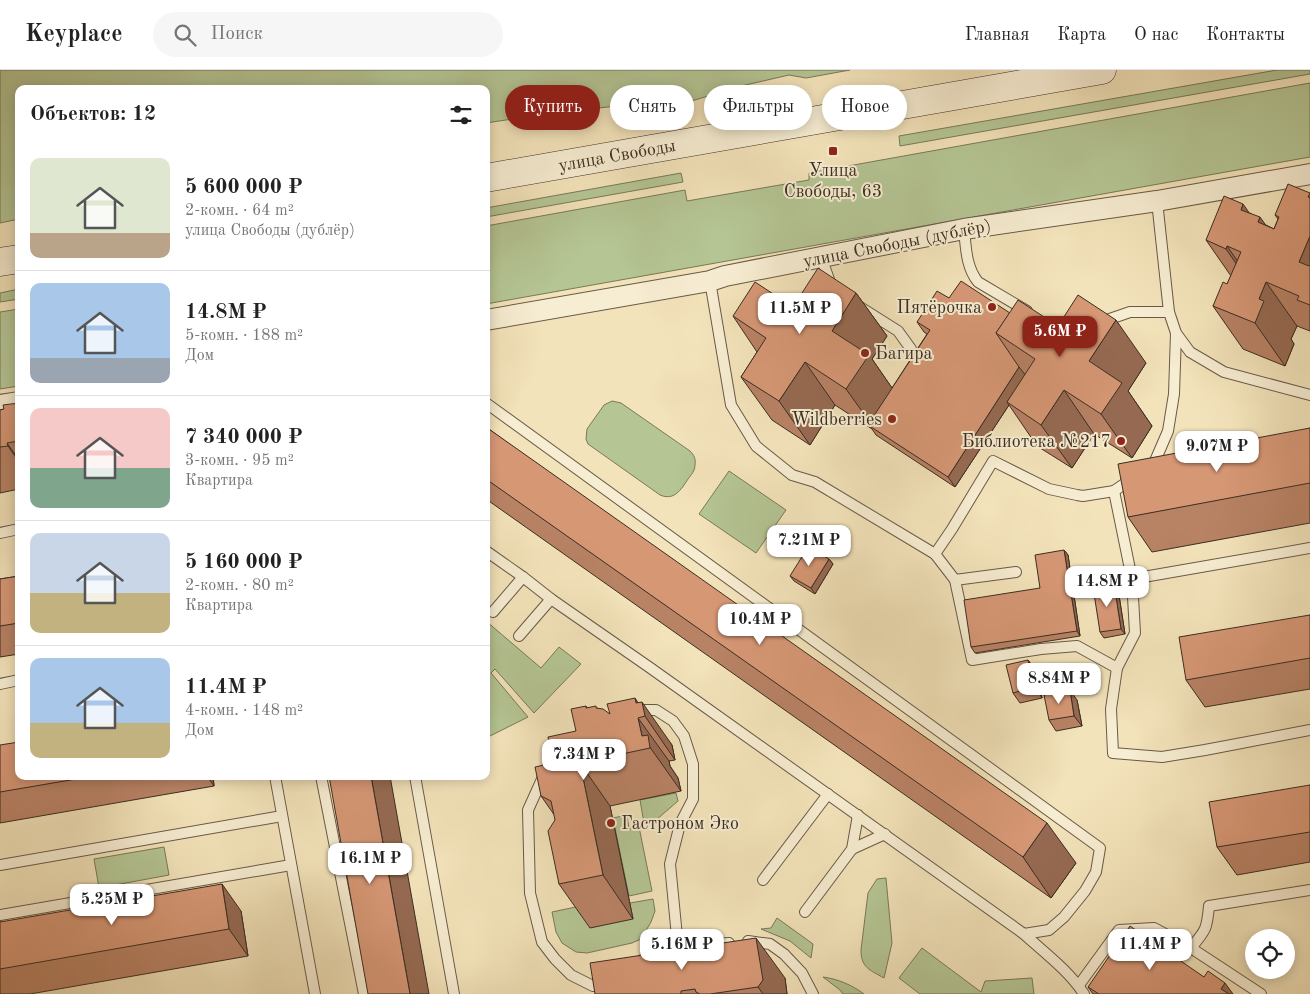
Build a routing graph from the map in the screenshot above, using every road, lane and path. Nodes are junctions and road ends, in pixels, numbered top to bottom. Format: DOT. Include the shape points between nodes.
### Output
graph roads {
  1 [pos="1102,70"];
  2 [pos="1310,174"];
  3 [pos="490,177"];
  4 [pos="1157,201"];
  5 [pos="964,229"];
  6 [pos="821,257"];
  7 [pos="15,260"];
  8 [pos="0,262"];
  9 [pos="710,281"];
  10 [pos="838,292"];
  11 [pos="853,302"];
  12 [pos="1168,312"];
  13 [pos="1037,316"];
  14 [pos="490,319"];
  15 [pos="1093,325"];
  16 [pos="1176,333"];
  17 [pos="911,349"];
  18 [pos="1310,395"];
  19 [pos="15,403"];
  20 [pos="0,405"];
  21 [pos="490,406"];
  22 [pos="1114,491"];
  23 [pos="15,530"];
  24 [pos="0,533"];
  25 [pos="1310,548"];
  26 [pos="490,554"];
  27 [pos="935,554"];
  28 [pos="1016,572"];
  29 [pos="523,577"];
  30 [pos="1132,579"];
  31 [pos="955,580"];
  32 [pos="550,599"];
  33 [pos="493,612"];
  34 [pos="518,636"];
  35 [pos="1117,668"];
  36 [pos="15,681"];
  37 [pos="0,684"];
  38 [pos="627,712"];
  39 [pos="1310,730"];
  40 [pos="570,740"];
  41 [pos="276,780"];
  42 [pos="322,780"];
  43 [pos="416,780"];
  44 [pos="828,794"];
  45 [pos="858,815"];
  46 [pos="282,816"];
  47 [pos="884,834"];
  48 [pos="852,849"];
  49 [pos="0,865"];
  50 [pos="291,865"];
  51 [pos="763,880"];
  52 [pos="1310,890"];
  53 [pos="805,912"];
  54 [pos="0,916"];
  55 [pos="1024,934"];
  56 [pos="678,948"];
  57 [pos="1191,948"];
  58 [pos="632,960"];
  59 [pos="594,986"];
  60 [pos="1082,990"];
  61 [pos="315,994"];
  62 [pos="364,994"];
  63 [pos="454,994"];
  64 [pos="813,994"];
  65 [pos="1260,994"];
  1 -- 3 [label="main road, улица Свободы"];
  2 -- 4 [label="street, улица Свободы (дублёр)"];
  4 -- 5 [label="street, улица Свободы (дублёр)"];
  4 -- 12 [label="lane"];
  5 -- 6 [label="street, улица Свободы (дублёр)"];
  5 -- 13 [label="lane" via="967,261 978,282"];
  6 -- 9 [label="street, улица Свободы (дублёр)"];
  6 -- 10 [label="lane" via="831,286"];
  7 -- 8 [label="main road"];
  9 -- 14 [label="street, улица Свободы (дублёр)"];
  9 -- 27 [label="lane" via="730,405 756,446 792,475 815,482"];
  11 -- 17 [label="lane" via="898,330"];
  12 -- 15 [label="lane" via="1130,312"];
  12 -- 16 [label="lane"];
  16 -- 18 [label="lane" via="1190,352 1224,372"];
  16 -- 22 [label="lane" via="1174,394 1158,467 1143,471"];
  19 -- 20 [label="street"];
  21 -- 55 [label="lane" via="1100,848 1096,872 1064,917 1049,930"];
  22 -- 27 [label="lane" via="1083,496 1049,489 993,461"];
  22 -- 30 [label="lane"];
  23 -- 24 [label="lane"];
  25 -- 30 [label="lane"];
  26 -- 29 [label="lane"];
  27 -- 31 [label="lane"];
  28 -- 31 [label="lane"];
  29 -- 32 [label="lane"];
  29 -- 33 [label="lane"];
  30 -- 35 [label="lane" via="1136,633"];
  31 -- 35 [label="lane" via="972,660 1077,646"];
  32 -- 34 [label="lane"];
  32 -- 44 [label="lane"];
  35 -- 39 [label="lane" via="1110,709 1113,753 1162,757"];
  36 -- 37 [label="lane"];
  38 -- 56 [label="lane" via="656,710 673,721 684,736 692,764 693,798 680,824 670,864"];
  40 -- 59 [label="lane" via="552,757 528,810 530,893 542,942 571,975"];
  41 -- 46 [label="lane"];
  42 -- 62 [label="lane"];
  43 -- 63 [label="lane"];
  44 -- 45 [label="lane"];
  44 -- 51 [label="lane"];
  45 -- 47 [label="lane"];
  45 -- 48 [label="lane"];
  46 -- 49 [label="lane"];
  46 -- 50 [label="lane"];
  47 -- 48 [label="lane"];
  47 -- 55 [label="lane"];
  48 -- 53 [label="lane"];
  50 -- 54 [label="lane"];
  50 -- 61 [label="lane"];
  52 -- 57 [label="lane" via="1209,906 1208,924"];
  55 -- 60 [label="lane"];
  56 -- 58 [label="lane"];
  56 -- 64 [label="lane" via="749,941 770,944 802,973"];
  57 -- 60 [label="lane" via="1154,928 1120,930"];
  57 -- 65 [label="lane"];
}
